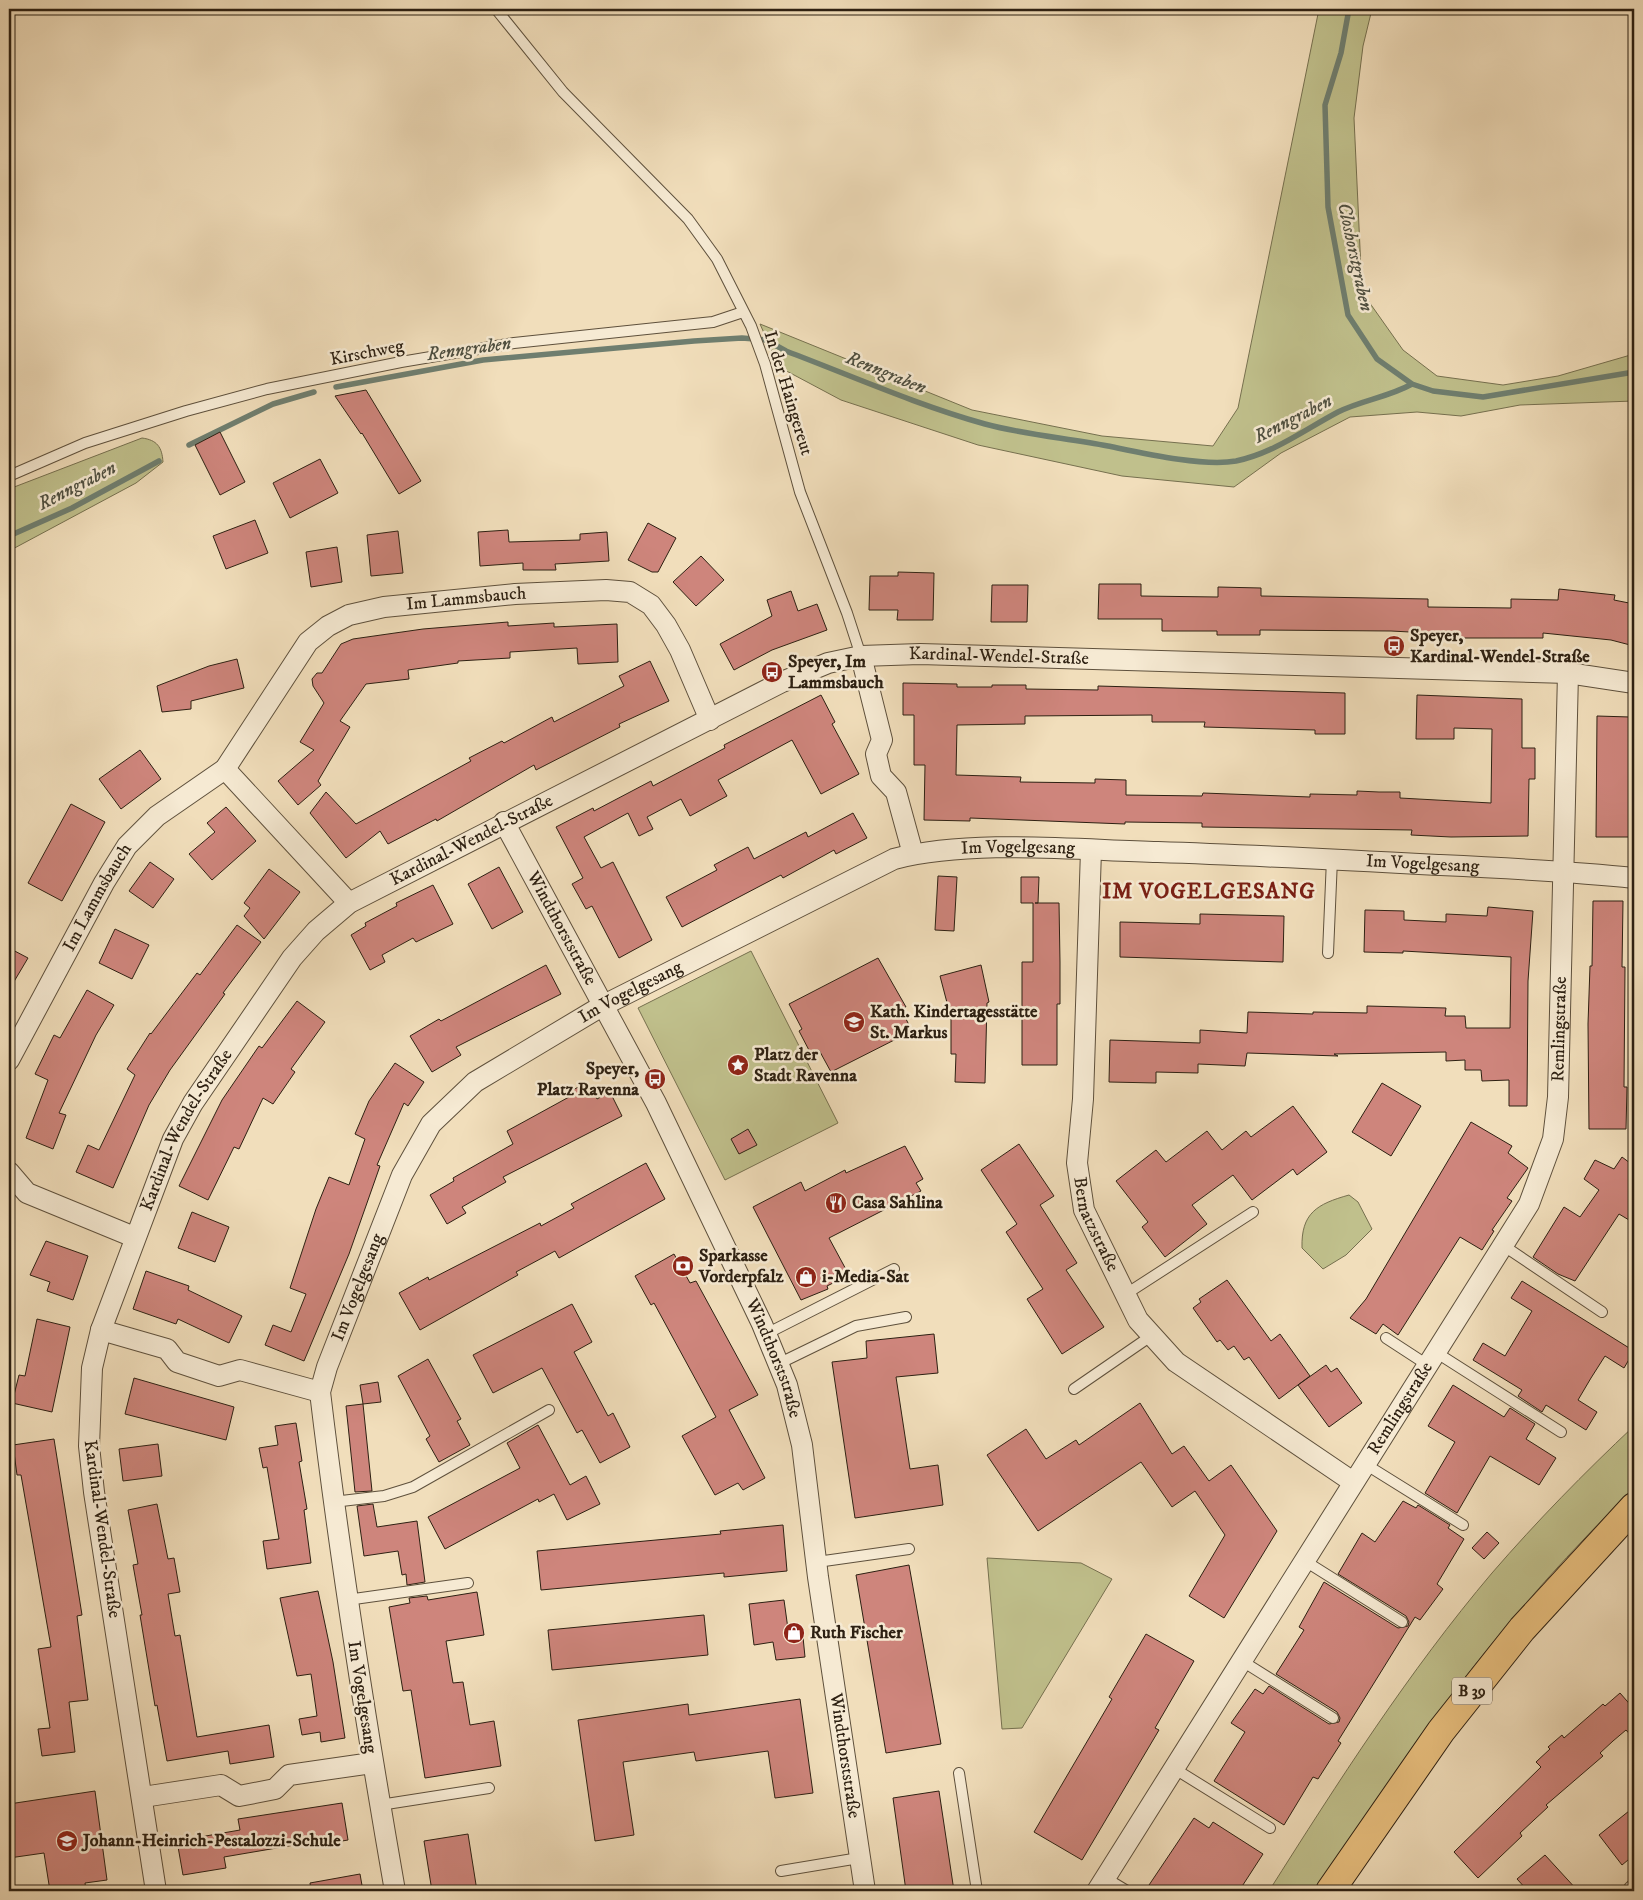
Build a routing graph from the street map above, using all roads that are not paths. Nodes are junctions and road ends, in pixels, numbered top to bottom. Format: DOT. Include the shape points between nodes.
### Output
graph roads {
  1 [pos="496,9"];
  2 [pos="743,312"];
  3 [pos="9,476"];
  4 [pos="861,656"];
  5 [pos="1568,673"];
  6 [pos="1634,683"];
  7 [pos="710,720"];
  8 [pos="225,769"];
  9 [pos="504,822"];
  10 [pos="1091,850"];
  11 [pos="913,854"];
  12 [pos="1332,859"];
  13 [pos="1564,871"];
  14 [pos="1634,878"];
  15 [pos="349,903"];
  16 [pos="1328,953"];
  17 [pos="602,1006"];
  18 [pos="9,1060"];
  19 [pos="9,1172"];
  20 [pos="1253,1212"];
  21 [pos="134,1237"];
  22 [pos="1504,1246"];
  23 [pos="894,1269"];
  24 [pos="1126,1294"];
  25 [pos="1602,1312"];
  26 [pos="906,1317"];
  27 [pos="101,1330"];
  28 [pos="766,1334"];
  29 [pos="1151,1336"];
  30 [pos="1386,1338"];
  31 [pos="1433,1359"];
  32 [pos="778,1364"];
  33 [pos="1074,1389"];
  34 [pos="320,1392"];
  35 [pos="549,1410"];
  36 [pos="1562,1432"];
  37 [pos="1365,1464"];
  38 [pos="1354,1482"];
  39 [pos="333,1502"];
  40 [pos="1634,1507"];
  41 [pos="1462,1526"];
  42 [pos="910,1549"];
  43 [pos="1305,1561"];
  44 [pos="817,1562"];
  45 [pos="468,1583"];
  46 [pos="347,1600"];
  47 [pos="1402,1622"];
  48 [pos="1242,1661"];
  49 [pos="1333,1718"];
  50 [pos="372,1763"];
  51 [pos="1175,1769"];
  52 [pos="959,1773"];
  53 [pos="489,1788"];
  54 [pos="142,1797"];
  55 [pos="380,1806"];
  56 [pos="1270,1828"];
  57 [pos="859,1858"];
  58 [pos="781,1871"];
  59 [pos="1102,1885"];
  60 [pos="156,1891"];
  61 [pos="394,1891"];
  62 [pos="865,1891"];
  63 [pos="977,1891"];
  64 [pos="1127,1891"];
  65 [pos="1330,1891"];
  1 -- 2 [label="lane, In der Haingereut" via="563,92 688,219 717,259"];
  2 -- 3 [label="lane, Kirschweg" via="713,322 514,344 402,362 267,389 86,443"];
  2 -- 4 [label="lane, In der Haingereut" via="765,364 800,492"];
  4 -- 5 [label="street, Kardinal-Wendel-Straße" via="920,654"];
  4 -- 7 [label="street, Kardinal-Wendel-Straße" via="828,663 782,682"];
  4 -- 11 [label="street" via="882,740 876,754 880,776 896,792"];
  5 -- 6 [label="street, Kardinal-Wendel-Straße"];
  5 -- 13 [label="street, Remlingstraße"];
  7 -- 8 [label="street, Im Lammsbauch" via="666,625 651,605 630,592 515,594 384,607 349,615 308,642"];
  7 -- 9 [label="street, Kardinal-Wendel-Straße"];
  8 -- 15 [label="street"];
  8 -- 18 [label="street, Im Lammsbauch" via="157,816 127,846"];
  9 -- 15 [label="street, Kardinal-Wendel-Straße"];
  9 -- 17 [label="street, Windthorststraße"];
  10 -- 11 [label="street, Im Vogelgesang" via="1000,848"];
  10 -- 12 [label="street, Im Vogelgesang"];
  10 -- 24 [label="street, Bernatzstraße" via="1083,1100 1077,1163 1084,1210"];
  11 -- 17 [label="street, Im Vogelgesang" via="894,859"];
  12 -- 13 [label="street, Im Vogelgesang"];
  12 -- 16 [label="lane"];
  13 -- 14 [label="street, Im Vogelgesang"];
  13 -- 22 [label="street, Remlingstraße" via="1558,1097 1553,1139 1529,1204"];
  15 -- 21 [label="street, Kardinal-Wendel-Straße" via="316,931 292,958 192,1103 173,1139"];
  17 -- 28 [label="street, Windthorststraße" via="656,1103"];
  17 -- 34 [label="street, Im Vogelgesang" via="475,1082 431,1124 402,1175 330,1358"];
  19 -- 21 [label="street" via="27,1192"];
  20 -- 24 [label="lane"];
  21 -- 27 [label="street, Kardinal-Wendel-Straße"];
  22 -- 25 [label="lane"];
  22 -- 31 [label="street, Remlingstraße"];
  23 -- 28 [label="lane"];
  24 -- 29 [label="street, Bernatzstraße" via="1138,1320"];
  26 -- 32 [label="lane" via="856,1326"];
  27 -- 34 [label="street" via="167,1349 177,1362 219,1376 240,1370"];
  27 -- 54 [label="street, Kardinal-Wendel-Straße" via="92,1368 89,1446"];
  28 -- 32 [label="street, Windthorststraße"];
  29 -- 33 [label="lane"];
  29 -- 38 [label="street, Bernatzstraße" via="1176,1362"];
  30 -- 31 [label="lane"];
  31 -- 36 [label="lane, Remlingstraße"];
  31 -- 37 [label="street, Remlingstraße"];
  32 -- 44 [label="street, Windthorststraße" via="787,1385 802,1445"];
  34 -- 39 [label="street, Im Vogelgesang"];
  35 -- 39 [label="lane" via="413,1487 384,1496"];
  37 -- 38 [label="street, Remlingstraße"];
  37 -- 41 [label="lane, Remlingstraße"];
  38 -- 43 [label="street, Remlingstraße"];
  39 -- 46 [label="street, Im Vogelgesang"];
  40 -- 65 [label="main road, B 39" via="1522,1629 1475,1687"];
  42 -- 44 [label="lane"];
  43 -- 47 [label="lane"];
  43 -- 48 [label="street, Remlingstraße"];
  44 -- 57 [label="street, Windthorststraße"];
  45 -- 46 [label="lane"];
  46 -- 50 [label="street, Im Vogelgesang"];
  48 -- 49 [label="lane"];
  48 -- 51 [label="street, Remlingstraße"];
  50 -- 54 [label="street" via="289,1775 274,1789 239,1796 221,1785"];
  50 -- 55 [label="street, Im Vogelgesang"];
  51 -- 56 [label="lane"];
  51 -- 59 [label="street, Remlingstraße"];
  52 -- 63 [label="lane"];
  53 -- 55 [label="lane"];
  54 -- 60 [label="street, Kardinal-Wendel-Straße"];
  55 -- 61 [label="street, Im Vogelgesang"];
  57 -- 58 [label="lane"];
  57 -- 62 [label="street, Windthorststraße"];
  59 -- 64 [label="lane, Remlingstraße"];
}
